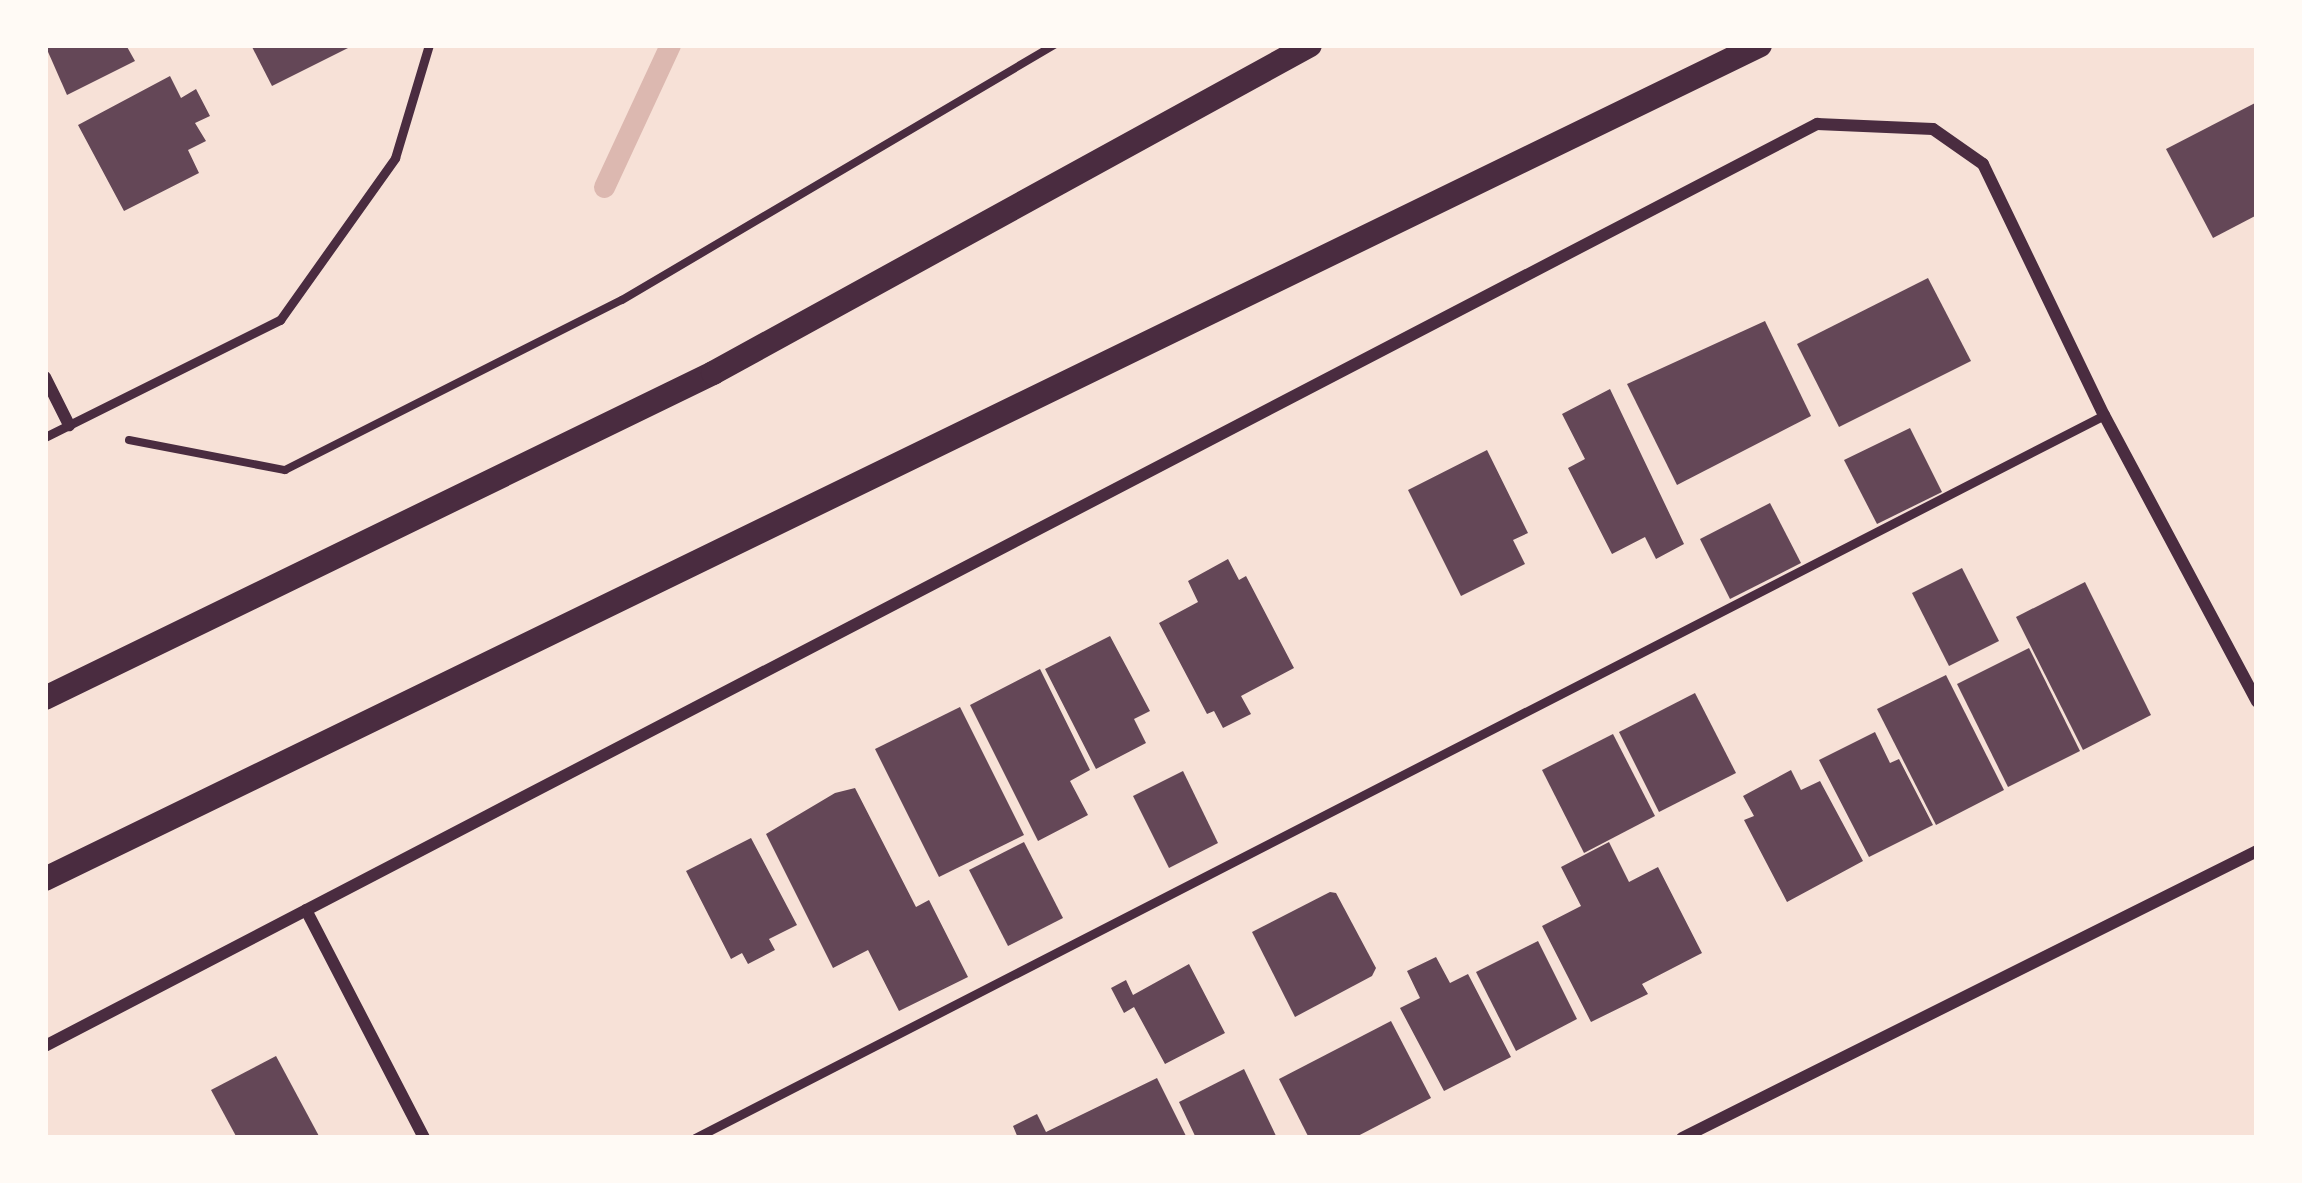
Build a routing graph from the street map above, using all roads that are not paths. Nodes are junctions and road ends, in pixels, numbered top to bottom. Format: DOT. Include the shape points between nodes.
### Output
graph roads {
  1 [pos="429,45"];
  2 [pos="1310,45"];
  3 [pos="1760,45"];
  4 [pos="45,377"];
  5 [pos="2104,415"];
  6 [pos="69,425"];
  7 [pos="45,437"];
  8 [pos="45,698"];
  9 [pos="2257,702"];
  10 [pos="2257,851"];
  11 [pos="45,879"];
  12 [pos="306,910"];
  13 [pos="45,1046"];
  14 [pos="424,1138"];
  15 [pos="694,1138"];
  16 [pos="1682,1138"];
  1 -- 6 [label="lane" via="395,158 280,320"];
  2 -- 8 [label="main road" via="713,373"];
  3 -- 11 [label="main road"];
  4 -- 6 [label="street"];
  5 -- 9 [label="street"];
  5 -- 12 [label="street" via="1983,164 1933,129 1817,124"];
  5 -- 15 [label="lane"];
  6 -- 7 [label="lane"];
  10 -- 16 [label="street"];
  12 -- 13 [label="street"];
  12 -- 14 [label="street"];
}
